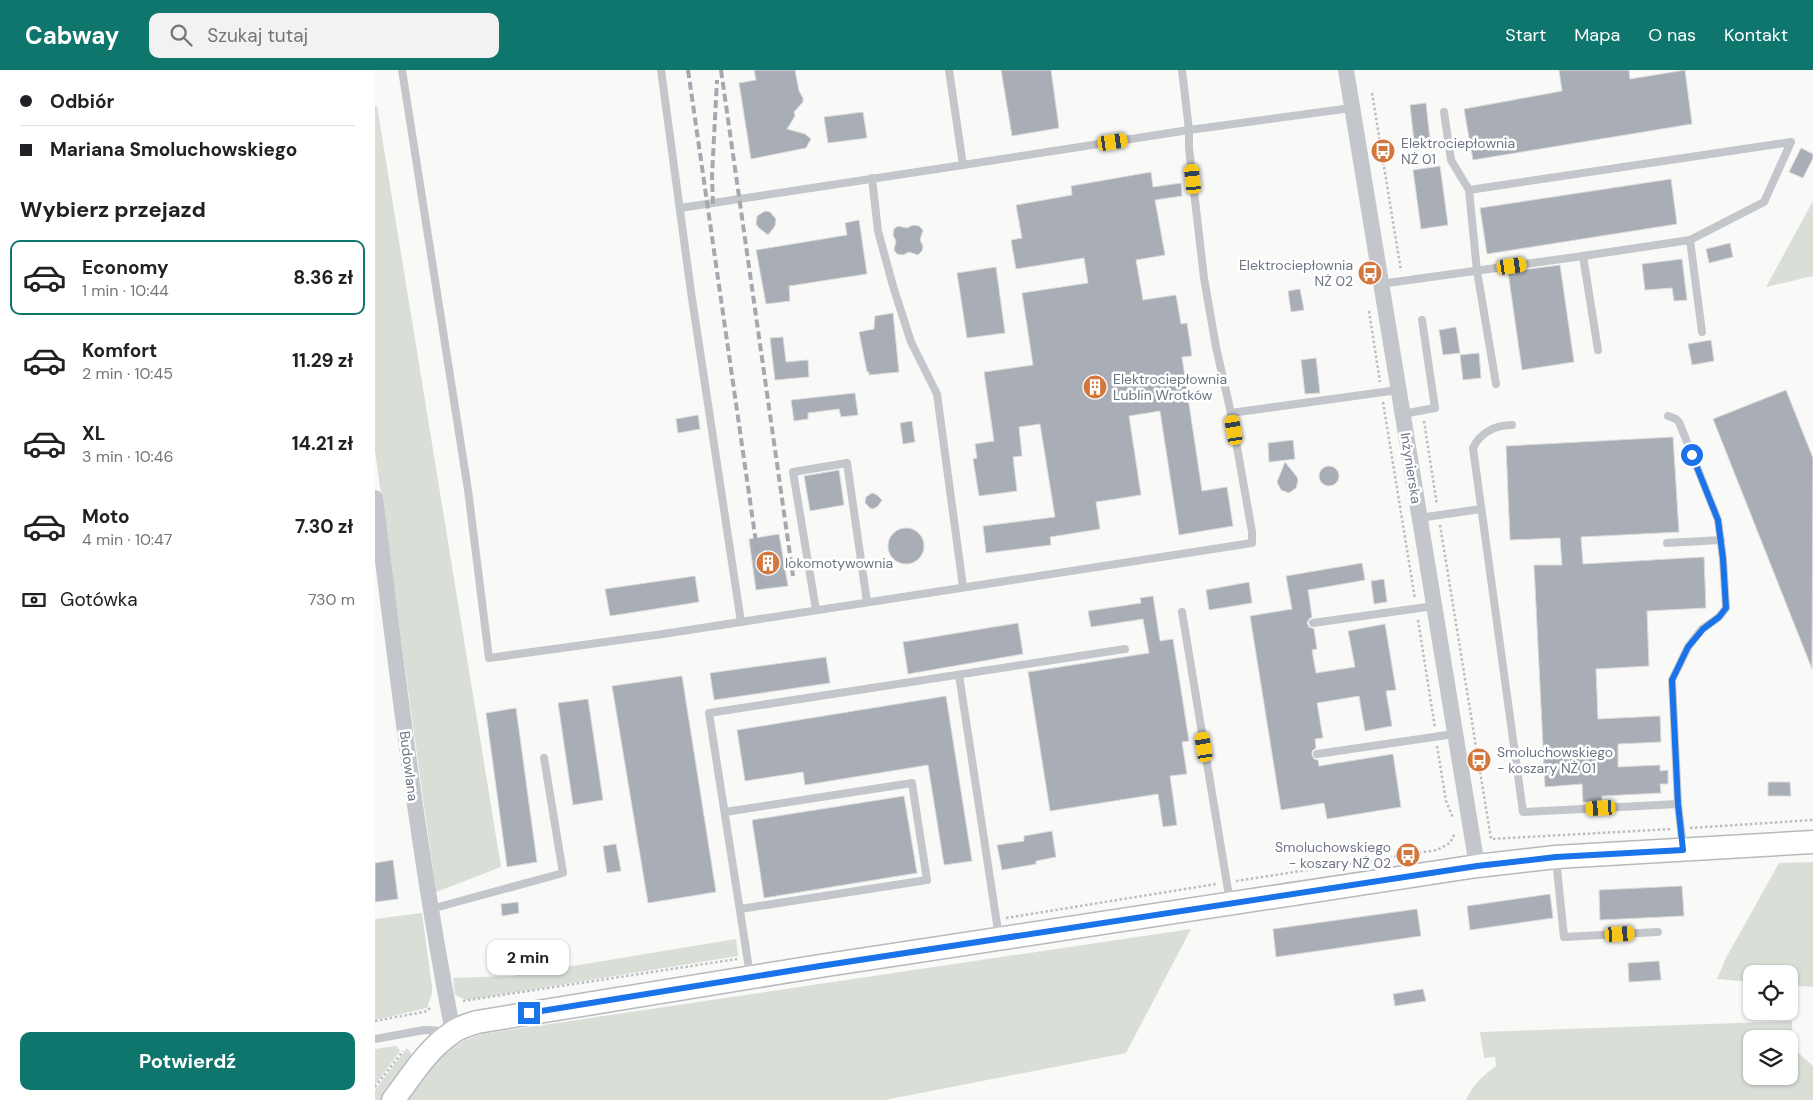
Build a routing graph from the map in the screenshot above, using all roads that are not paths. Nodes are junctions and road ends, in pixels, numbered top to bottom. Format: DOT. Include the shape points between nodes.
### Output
graph roads {
  1 [pos="402,70"];
  2 [pos="661,70"];
  3 [pos="949,70"];
  4 [pos="1182,70"];
  5 [pos="1346,70"];
  6 [pos="1351,108"];
  7 [pos="1445,112"];
  8 [pos="1189,130"];
  9 [pos="963,165"];
  10 [pos="873,178"];
  11 [pos="1469,190"];
  12 [pos="680,208"];
  13 [pos="1690,240"];
  14 [pos="1583,256"];
  15 [pos="1477,271"];
  16 [pos="1380,284"];
  17 [pos="1422,320"];
  18 [pos="1702,332"];
  19 [pos="1598,350"];
  20 [pos="1496,384"];
  21 [pos="1399,390"];
  22 [pos="1231,413"];
  23 [pos="1403,414"];
  24 [pos="1667,416"];
  25 [pos="1512,425"];
  26 [pos="375,498"];
  27 [pos="1481,508"];
  28 [pos="1419,518"];
  29 [pos="1721,540"];
  30 [pos="1667,543"];
  31 [pos="963,587"];
  32 [pos="867,602"];
  33 [pos="1433,606"];
  34 [pos="816,610"];
  35 [pos="1182,612"];
  36 [pos="741,622"];
  37 [pos="1313,623"];
  38 [pos="1125,649"];
  39 [pos="959,675"];
  40 [pos="1454,734"];
  41 [pos="1317,754"];
  42 [pos="544,758"];
  43 [pos="1678,804"];
  44 [pos="725,812"];
  45 [pos="1682,839"];
  46 [pos="1813,842"];
  47 [pos="1556,857"];
  48 [pos="1477,866"];
  49 [pos="1228,893"];
  50 [pos="430,909"];
  51 [pos="740,909"];
  52 [pos="997,929"];
  53 [pos="1658,932"];
  54 [pos="749,967"];
  55 [pos="453,1032"];
  56 [pos="375,1039"];
  57 [pos="393,1100"];
  1 -- 36 [label="lane" via="468,490 489,658"];
  2 -- 12 [label="lane"];
  3 -- 9 [label="lane"];
  4 -- 8 [label="lane"];
  5 -- 6 [label="street, Inżynierska"];
  6 -- 8 [label="lane"];
  6 -- 16 [label="street, Inżynierska"];
  7 -- 11 [label="lane" via="1451,160"];
  8 -- 9 [label="lane"];
  8 -- 22 [label="lane" via="1204,278"];
  9 -- 10 [label="lane"];
  10 -- 12 [label="lane"];
  10 -- 31 [label="lane" via="878,231 893,286 911,342 937,394"];
  11 -- 13 [label="lane" via="1791,142 1764,202"];
  11 -- 15 [label="lane"];
  12 -- 36 [label="lane"];
  13 -- 14 [label="lane"];
  13 -- 18 [label="lane"];
  14 -- 15 [label="lane"];
  14 -- 19 [label="lane"];
  15 -- 16 [label="lane"];
  15 -- 20 [label="lane"];
  16 -- 21 [label="street, Inżynierska"];
  17 -- 23 [label="lane" via="1435,408"];
  21 -- 22 [label="lane"];
  21 -- 23 [label="street, Inżynierska"];
  22 -- 31 [label="lane" via="1252,543"];
  23 -- 28 [label="street, Inżynierska"];
  24 -- 29 [label="lane" via="1679,422 1718,520"];
  25 -- 27 [label="lane" via="1490,430 1473,448"];
  26 -- 50 [label="street, Budowlana" via="413,803"];
  27 -- 28 [label="lane"];
  27 -- 43 [label="lane" via="1523,812"];
  28 -- 33 [label="street, Inżynierska"];
  29 -- 30 [label="lane"];
  29 -- 43 [label="lane" via="1726,608 1688,647 1672,680"];
  31 -- 32 [label="lane"];
  32 -- 34 [label="lane"];
  32 -- 34 [label="lane" via="847,463 793,472"];
  33 -- 37 [label="lane"];
  33 -- 40 [label="street, Inżynierska"];
  34 -- 36 [label="lane"];
  35 -- 49 [label="lane"];
  38 -- 39 [label="lane"];
  39 -- 44 [label="lane" via="709,713"];
  39 -- 52 [label="lane"];
  40 -- 41 [label="lane"];
  40 -- 48 [label="street, Inżynierska"];
  42 -- 50 [label="lane" via="563,873"];
  43 -- 45 [label="lane"];
  44 -- 51 [label="lane"];
  44 -- 51 [label="lane" via="912,783 927,880"];
  45 -- 46 [label="street"];
  45 -- 47 [label="street"];
  47 -- 48 [label="street"];
  47 -- 53 [label="lane" via="1564,937"];
  48 -- 49 [label="street"];
  49 -- 52 [label="street"];
  50 -- 55 [label="street, Budowlana"];
  51 -- 54 [label="lane"];
  52 -- 54 [label="street"];
  54 -- 55 [label="street" via="477,1022"];
  55 -- 56 [label="lane" via="424,1030"];
  55 -- 57 [label="street" via="431,1051"];
}
